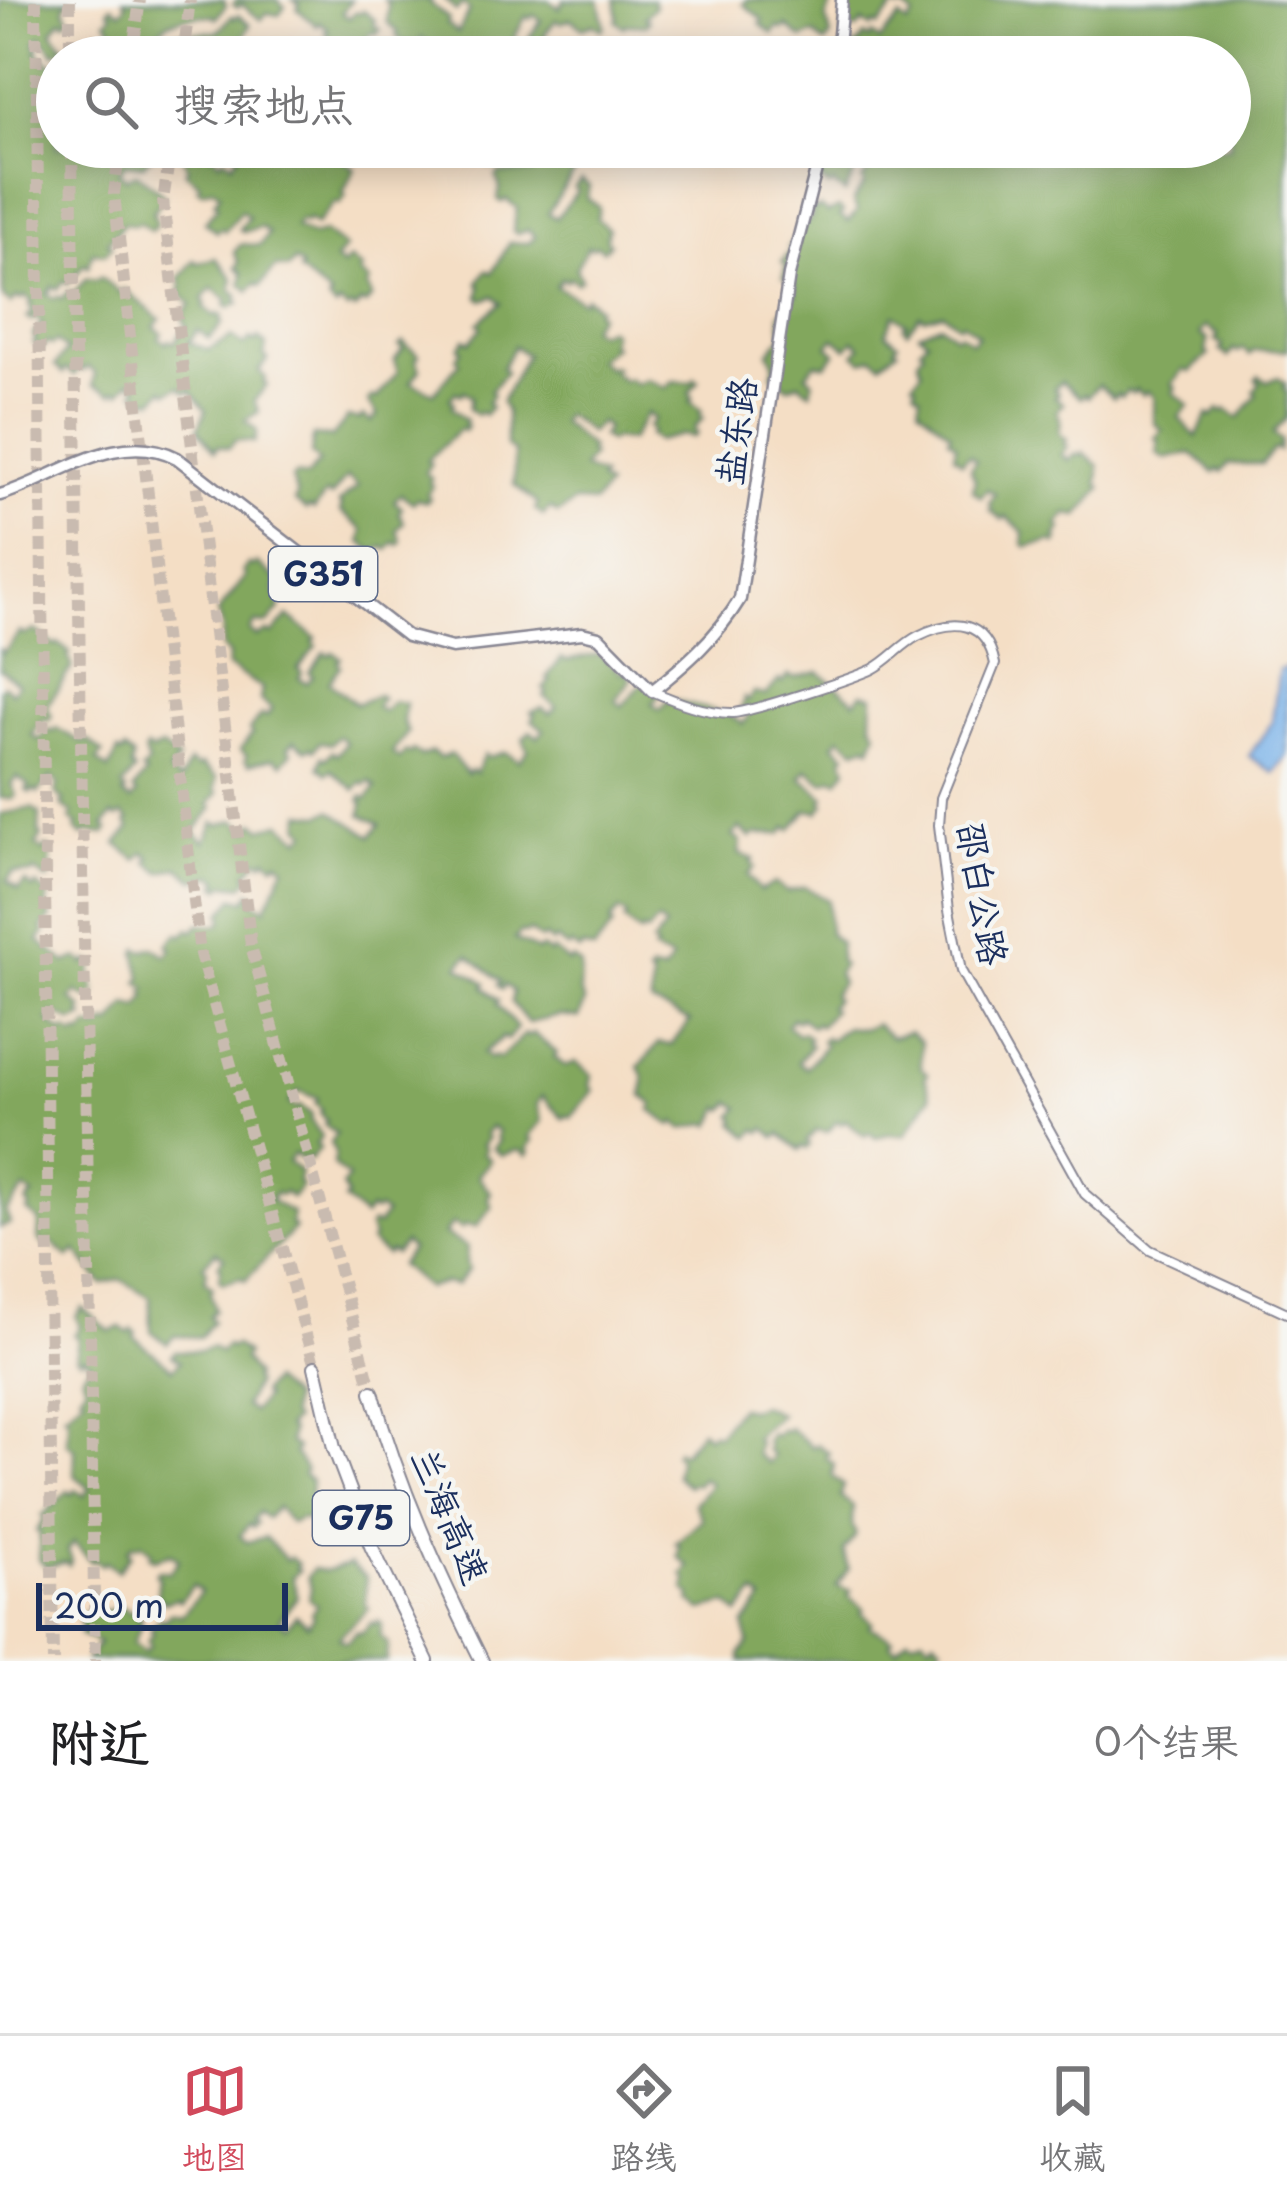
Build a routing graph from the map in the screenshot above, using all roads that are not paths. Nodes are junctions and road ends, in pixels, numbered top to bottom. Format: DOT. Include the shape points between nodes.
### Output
graph roads {
  1 [pos="842,0"];
  2 [pos="838,36"];
  3 [pos="817,168"];
  4 [pos="0,495"];
  5 [pos="652,692"];
  6 [pos="1287,1313"];
  7 [pos="315,1366"];
  8 [pos="373,1391"];
  9 [pos="427,1661"];
  10 [pos="482,1661"];
  1 -- 2 [label="highway"];
  3 -- 5 [label="highway, 盐东路" via="789,274 740,599 695,656"];
  4 -- 5 [label="highway, G351" via="125,446 160,449 407,636 452,648 582,633 599,637"];
  5 -- 6 [label="street, 邵白公路" via="735,713 873,669 943,627 977,630 990,641 995,664 940,798 962,971 1085,1194 1150,1250"];
  7 -- 9 [label="highway, G75" via="334,1448 371,1546"];
  8 -- 10 [label="highway, 兰海高速 / G75" via="428,1551"];
}
